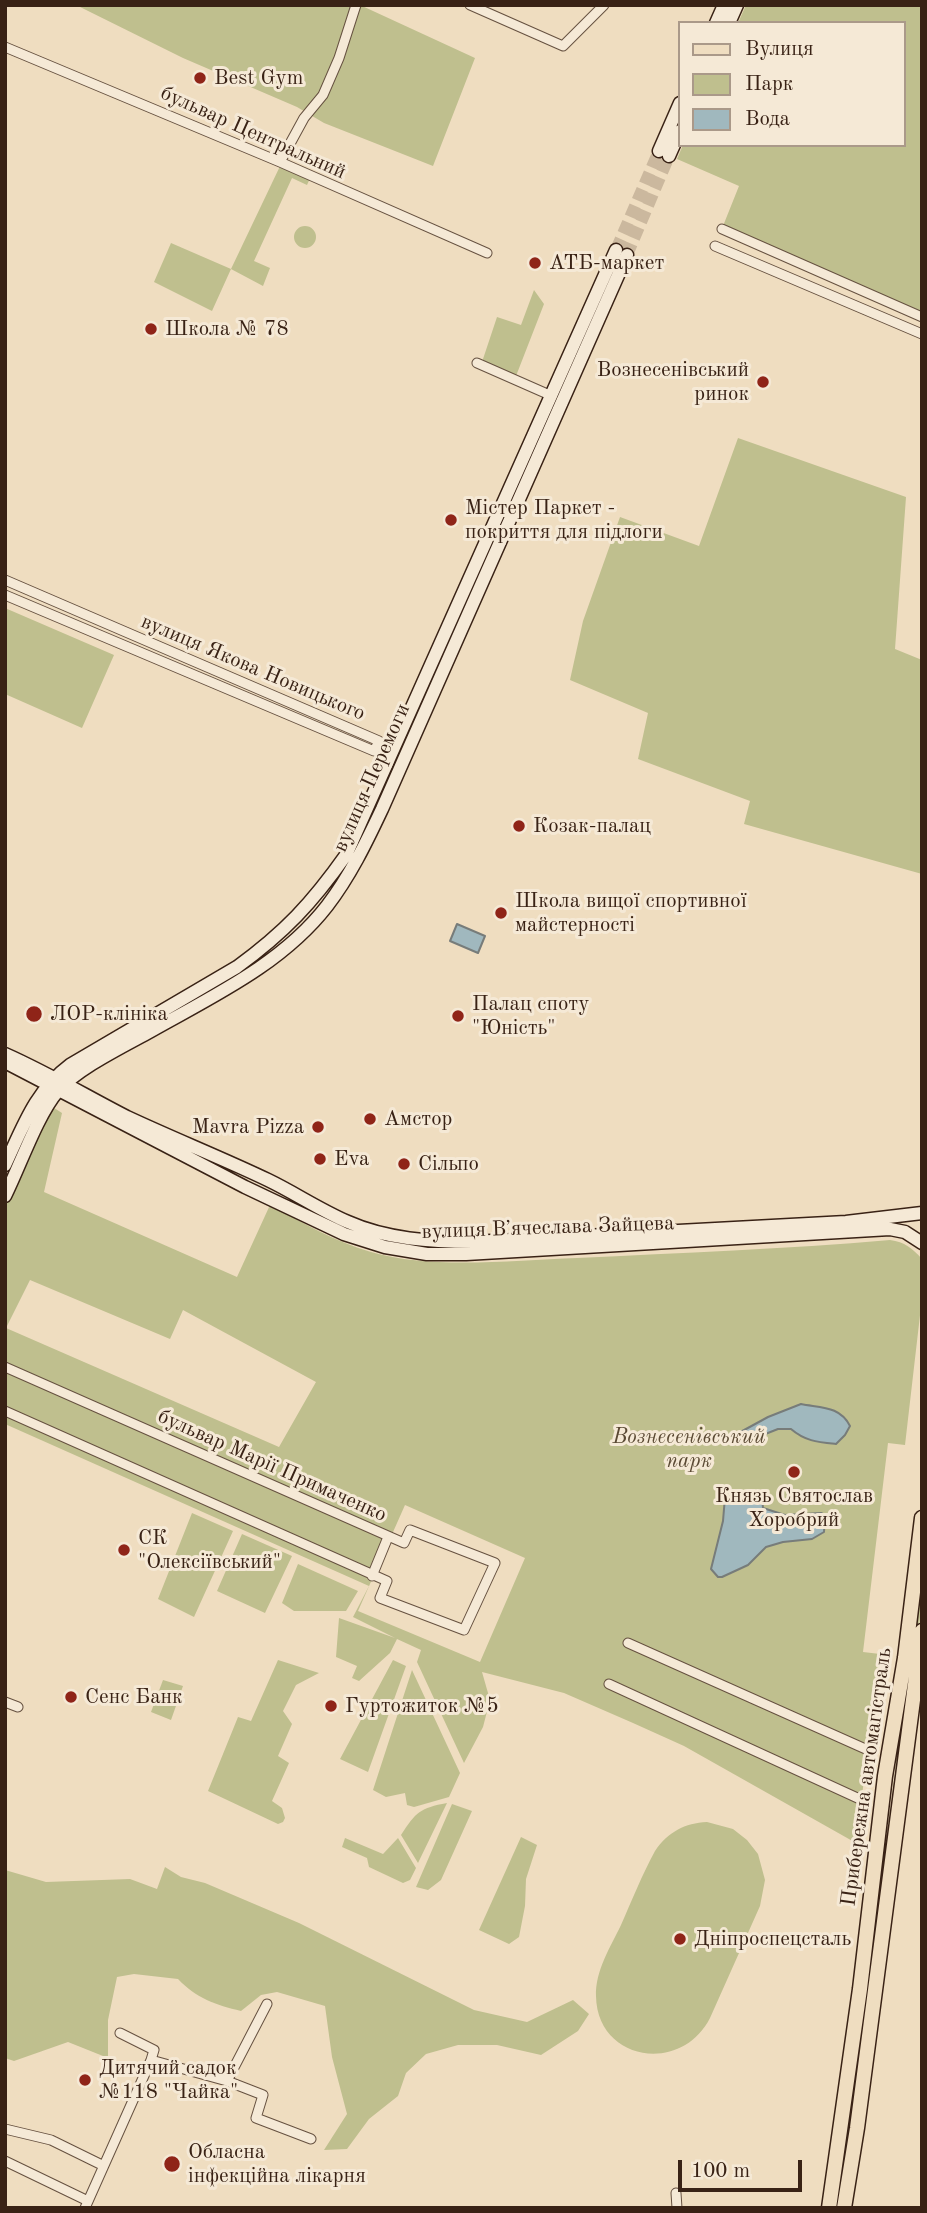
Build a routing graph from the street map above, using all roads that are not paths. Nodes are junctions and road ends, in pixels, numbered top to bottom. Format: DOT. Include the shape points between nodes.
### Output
graph roads {
  1 [pos="356,5"];
  2 [pos="470,5"];
  3 [pos="604,5"];
  4 [pos="733,6"];
  5 [pos="718,21"];
  6 [pos="5,47"];
  7 [pos="678,109"];
  8 [pos="678,134"];
  9 [pos="280,162"];
  10 [pos="722,229"];
  11 [pos="715,246"];
  12 [pos="486,253"];
  13 [pos="922,317"];
  14 [pos="922,334"];
  15 [pos="477,363"];
  16 [pos="552,396"];
  17 [pos="5,580"];
  18 [pos="5,595"];
  19 [pos="323,887"];
  20 [pos="333,898"];
  21 [pos="306,907"];
  22 [pos="317,918"];
  23 [pos="5,1054"];
  24 [pos="5,1062"];
  25 [pos="57,1084"];
  26 [pos="5,1165"];
  27 [pos="5,1196"];
  28 [pos="922,1213"];
  29 [pos="922,1243"];
  30 [pos="5,1367"];
  31 [pos="5,1410"];
  32 [pos="922,1518"];
  33 [pos="388,1537"];
  34 [pos="372,1576"];
  35 [pos="922,1631"];
  36 [pos="628,1643"];
  37 [pos="609,1684"];
  38 [pos="5,1702"];
  39 [pos="18,1707"];
  40 [pos="870,1751"];
  41 [pos="864,1801"];
  42 [pos="879,1835"];
  43 [pos="896,1839"];
  44 [pos="893,1857"];
  45 [pos="875,1861"];
  46 [pos="267,2004"];
  47 [pos="120,2033"];
  48 [pos="150,2060"];
  49 [pos="227,2081"];
  50 [pos="29,2120"];
  51 [pos="841,2125"];
  52 [pos="857,2128"];
  53 [pos="5,2129"];
  54 [pos="24,2132"];
  55 [pos="311,2139"];
  56 [pos="838,2146"];
  57 [pos="854,2147"];
  58 [pos="5,2161"];
  59 [pos="103,2165"];
  60 [pos="676,2193"];
  61 [pos="86,2204"];
  62 [pos="677,2208"];
  63 [pos="829,2208"];
  64 [pos="844,2208"];
  1 -- 9 [label="street" via="323,95 304,118"];
  2 -- 3 [label="street" via="563,46"];
  4 -- 5 [label="main road"];
  6 -- 9 [label="street, бульвар Центральний"];
  7 -- 8 [label="main road" via="664,154"];
  9 -- 12 [label="street, бульвар Центральний"];
  10 -- 13 [label="street"];
  11 -- 14 [label="street"];
  15 -- 16 [label="street"];
  16 -- 19 [label="main road, вулиця Перемоги" via="362,823"];
  16 -- 20 [label="main road, вулиця Перемоги" via="622,252 382,809 358,860"];
  17 -- 18 [label="street, вулиця Якова Новицького" via="379,741 374,751"];
  19 -- 20 [label="main road"];
  19 -- 21 [label="main road, вулиця Перемоги"];
  20 -- 22 [label="main road, вулиця Перемоги"];
  21 -- 22 [label="main road" via="316,909"];
  21 -- 25 [label="main road, вулиця Перемоги" via="237,967 70,1065"];
  22 -- 25 [label="main road, вулиця Перемоги" via="264,965"];
  23 -- 25 [label="main road, вулиця Вʼячеслава Зайцева"];
  24 -- 25 [label="main road, вулиця Вʼячеслава Зайцева"];
  25 -- 26 [label="main road, вулиця Перемоги" via="39,1096"];
  25 -- 27 [label="main road, вулиця Перемоги"];
  25 -- 28 [label="main road, вулиця Вʼячеслава Зайцева" via="268,1180 350,1223 432,1242 819,1223"];
  25 -- 29 [label="main road, вулиця Вʼячеслава Зайцева" via="245,1187 344,1234 386,1247 426,1254 505,1253 890,1229"];
  30 -- 33 [label="street, бульвар Марії Примаченко"];
  31 -- 34 [label="street"];
  32 -- 42 [label="main road, Прибережна автомагістраль"];
  33 -- 34 [label="street, бульвар Марії Примаченко"];
  33 -- 34 [label="street" via="404,1543 410,1530 495,1563 464,1630 380,1598 387,1581"];
  35 -- 43 [label="main road, Прибережна автомагістраль"];
  36 -- 40 [label="street"];
  37 -- 41 [label="street"];
  38 -- 39 [label="street"];
  42 -- 43 [label="main road" via="883,1841"];
  42 -- 45 [label="main road, Прибережна автомагістраль"];
  43 -- 44 [label="main road, Прибережна автомагістраль"];
  44 -- 45 [label="main road" via="882,1852"];
  44 -- 52 [label="main road, Прибережна автомагістраль"];
  45 -- 51 [label="main road, Прибережна автомагістраль"];
  46 -- 49 [label="street"];
  47 -- 48 [label="street" via="154,2050"];
  48 -- 49 [label="street"];
  48 -- 59 [label="street"];
  49 -- 55 [label="street" via="263,2095 256,2118"];
  50 -- 54 [label="street"];
  51 -- 52 [label="main road" via="846,2130"];
  51 -- 56 [label="main road, Прибережна автомагістраль"];
  52 -- 57 [label="main road, Прибережна автомагістраль"];
  53 -- 54 [label="street"];
  54 -- 59 [label="street"];
  56 -- 57 [label="main road" via="845,2140"];
  56 -- 63 [label="main road, Прибережна автомагістраль"];
  57 -- 64 [label="main road, Прибережна автомагістраль"];
  58 -- 61 [label="street"];
  59 -- 61 [label="street"];
  60 -- 62 [label="street"];
}
